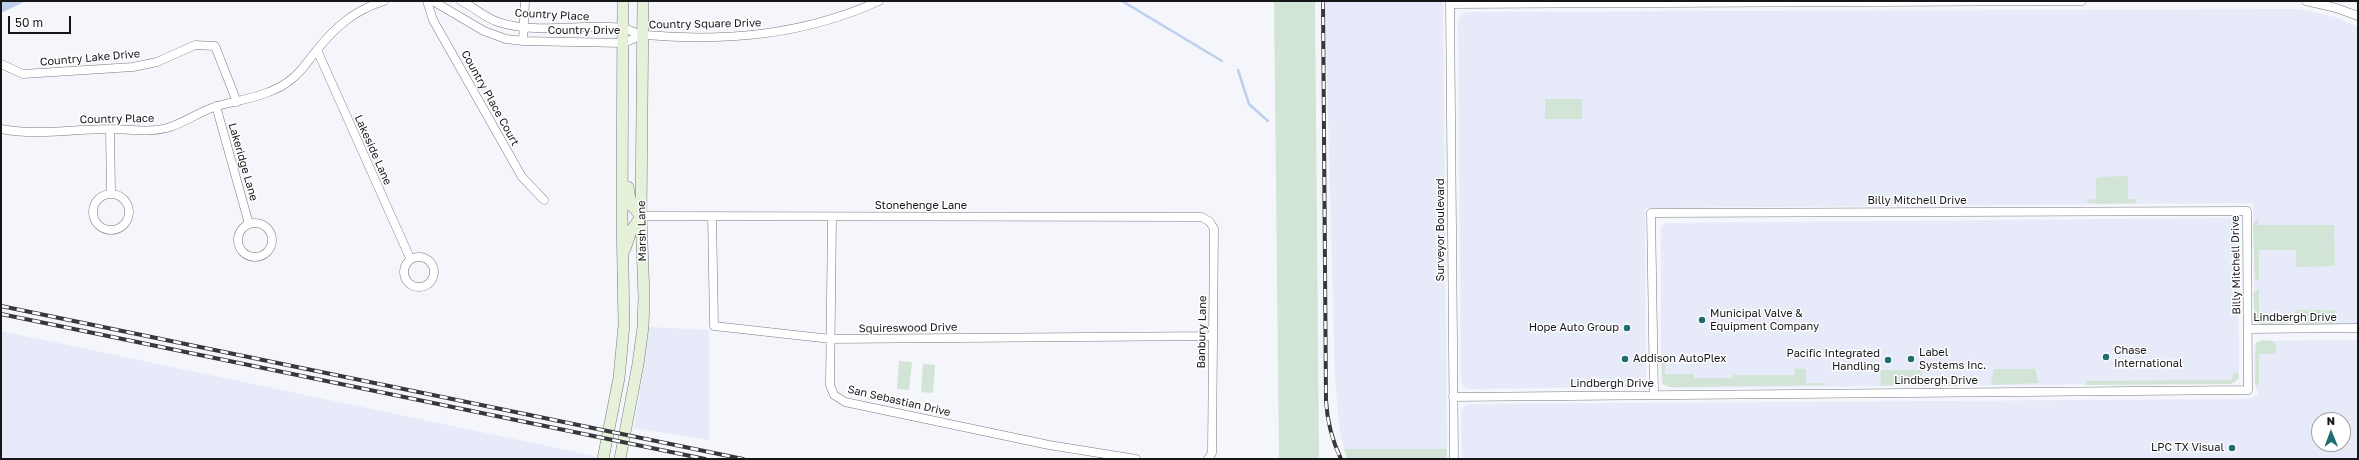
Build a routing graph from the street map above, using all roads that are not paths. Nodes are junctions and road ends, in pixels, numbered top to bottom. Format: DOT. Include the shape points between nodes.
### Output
graph roads {
  1 [pos="384,1"];
  2 [pos="427,1"];
  3 [pos="433,1"];
  4 [pos="461,1"];
  5 [pos="525,1"];
  6 [pos="623,1"];
  7 [pos="643,1"];
  8 [pos="879,1"];
  9 [pos="2082,1"];
  10 [pos="2306,1"];
  11 [pos="1678,2"];
  12 [pos="1450,3"];
  13 [pos="2358,16"];
  14 [pos="524,27"];
  15 [pos="623,28"];
  16 [pos="643,35"];
  17 [pos="523,41"];
  18 [pos="623,43"];
  19 [pos="317,50"];
  20 [pos="1,64"];
  21 [pos="237,102"];
  22 [pos="216,106"];
  23 [pos="1,129"];
  24 [pos="110,129"];
  25 [pos="622,166"];
  26 [pos="111,194"];
  27 [pos="544,200"];
  28 [pos="641,216"];
  29 [pos="712,216"];
  30 [pos="832,217"];
  31 [pos="1202,217"];
  32 [pos="249,224"];
  33 [pos="410,258"];
  34 [pos="623,259"];
  35 [pos="2358,328"];
  36 [pos="2248,329"];
  37 [pos="1213,336"];
  38 [pos="830,340"];
  39 [pos="1654,394"];
  40 [pos="1453,397"];
  41 [pos="1210,456"];
  42 [pos="604,459"];
  43 [pos="620,459"];
  44 [pos="1136,459"];
  45 [pos="1454,459"];
  1 -- 19 [label="street, Country Place" via="351,16 336,28"];
  2 -- 27 [label="street, Country Place Court" via="433,20 522,177"];
  3 -- 17 [label="street" via="492,35"];
  4 -- 14 [label="street, Country Place" via="498,22"];
  5 -- 14 [label="street"];
  6 -- 15 [label="main road, Marsh Lane"];
  7 -- 16 [label="main road, Marsh Lane"];
  8 -- 16 [label="street, Country Square Drive" via="817,24 773,33 734,36"];
  9 -- 11 [label="street"];
  10 -- 13 [label="street"];
  11 -- 12 [label="street"];
  12 -- 40 [label="street, Surveyor Boulevard"];
  14 -- 15 [label="street, Country Place"];
  14 -- 17 [label="street"];
  15 -- 16 [label="street, Country Square Drive"];
  15 -- 18 [label="main road, Marsh Lane"];
  16 -- 18 [label="street, Country Drive"];
  16 -- 28 [label="main road, Marsh Lane"];
  17 -- 18 [label="street, Country Drive"];
  18 -- 25 [label="main road, Marsh Lane"];
  19 -- 21 [label="street, Country Place" via="293,78 279,88"];
  19 -- 33 [label="street, Lakeside Lane"];
  20 -- 21 [label="street, Country Lake Drive" via="23,74 133,67 157,62 195,45 207,44 215,46 220,55"];
  21 -- 22 [label="street, Country Place"];
  22 -- 24 [label="street, Country Place" via="167,128 151,131"];
  22 -- 32 [label="street, Lakeridge Lane"];
  23 -- 24 [label="street, Country Place" via="24,132"];
  24 -- 26 [label="street"];
  25 -- 28 [label="main road" via="627,171 631,205"];
  25 -- 34 [label="main road, Marsh Lane"];
  26 -- 26 [label="street" via="102,196 93,212 96,221 112,230 121,227 127,220 129,211 126,202 120,196"];
  28 -- 29 [label="street, Stonehenge Lane"];
  28 -- 34 [label="main road" via="631,231"];
  28 -- 43 [label="main road, Marsh Lane" via="643,327"];
  29 -- 30 [label="street, Stonehenge Lane"];
  29 -- 38 [label="street, Squireswood Drive" via="714,326"];
  30 -- 31 [label="street, Stonehenge Lane"];
  30 -- 38 [label="street, San Sebastian Drive"];
  31 -- 37 [label="street, Banbury Lane" via="1210,222 1214,229"];
  32 -- 32 [label="street" via="238,236 238,245 242,252 249,256 265,254 272,240 270,232 265,226"];
  34 -- 42 [label="main road, Marsh Lane" via="624,325 619,378"];
  35 -- 36 [label="street, Lindbergh Drive"];
  36 -- 39 [label="street, Lindbergh Drive" via="2248,390"];
  36 -- 39 [label="street, Billy Mitchell Drive" via="2247,211 1651,213"];
  37 -- 38 [label="street, Squireswood Drive"];
  37 -- 41 [label="street, Banbury Lane"];
  38 -- 44 [label="street, San Sebastian Drive" via="830,385 834,395 845,402 1049,445"];
  39 -- 40 [label="street, Lindbergh Drive"];
  40 -- 45 [label="street, Surveyor Boulevard"];
}
